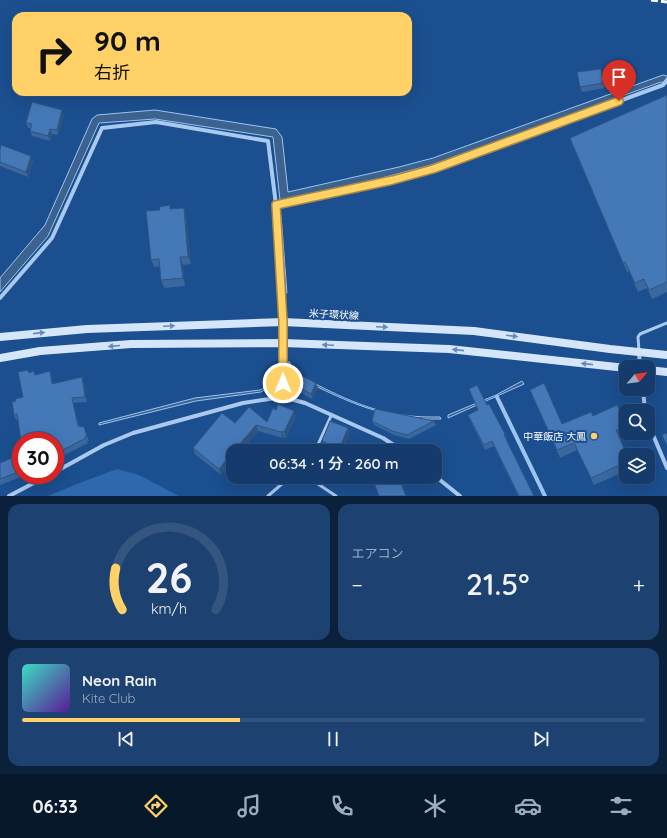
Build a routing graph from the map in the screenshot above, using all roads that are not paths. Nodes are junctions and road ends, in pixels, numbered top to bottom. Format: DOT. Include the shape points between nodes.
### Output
graph roads {
  1 [pos="667,80"];
  2 [pos="276,205"];
  3 [pos="0,298"];
  4 [pos="283,322"];
  5 [pos="667,323"];
  6 [pos="0,337"];
  7 [pos="283,343"];
  8 [pos="639,352"];
  9 [pos="667,355"];
  10 [pos="0,358"];
  11 [pos="640,360"];
  12 [pos="619,367"];
  13 [pos="655,371"];
  14 [pos="667,372"];
  15 [pos="283,396"];
  16 [pos="331,416"];
  17 [pos="655,440"];
  18 [pos="318,444"];
  19 [pos="392,444"];
  20 [pos="64,467"];
  21 [pos="667,468"];
  22 [pos="442,482"];
  23 [pos="32,484"];
  24 [pos="282,484"];
  25 [pos="318,484"];
  26 [pos="9,496"];
  27 [pos="268,496"];
  28 [pos="336,496"];
  29 [pos="460,496"];
  1 -- 2 [label="street" via="663,85 433,169"];
  2 -- 3 [label="street" via="268,141 156,122 102,128 52,238"];
  2 -- 4 [label="street"];
  6 -- 4 [label="main road, 米子環状線, one-way" via="87,329"];
  4 -- 7 [label="street"];
  4 -- 8 [label="main road, 米子環状線, one-way" via="474,331"];
  5 -- 8 [label="lane" via="640,334"];
  7 -- 10 [label="main road, one-way" via="131,344 40,351"];
  12 -- 7 [label="main road, one-way" via="449,349"];
  7 -- 15 [label="street"];
  8 -- 9 [label="main road, 米子環状線"];
  8 -- 11 [label="street"];
  13 -- 14 [label="main road"];
  15 -- 16 [label="street"];
  15 -- 20 [label="street" via="133,433 104,445"];
  16 -- 18 [label="lane"];
  16 -- 19 [label="street"];
  17 -- 21 [label="street"];
  22 -- 29 [label="street"];
  23 -- 26 [label="street"];
  24 -- 27 [label="lane"];
  25 -- 28 [label="lane"];
}
